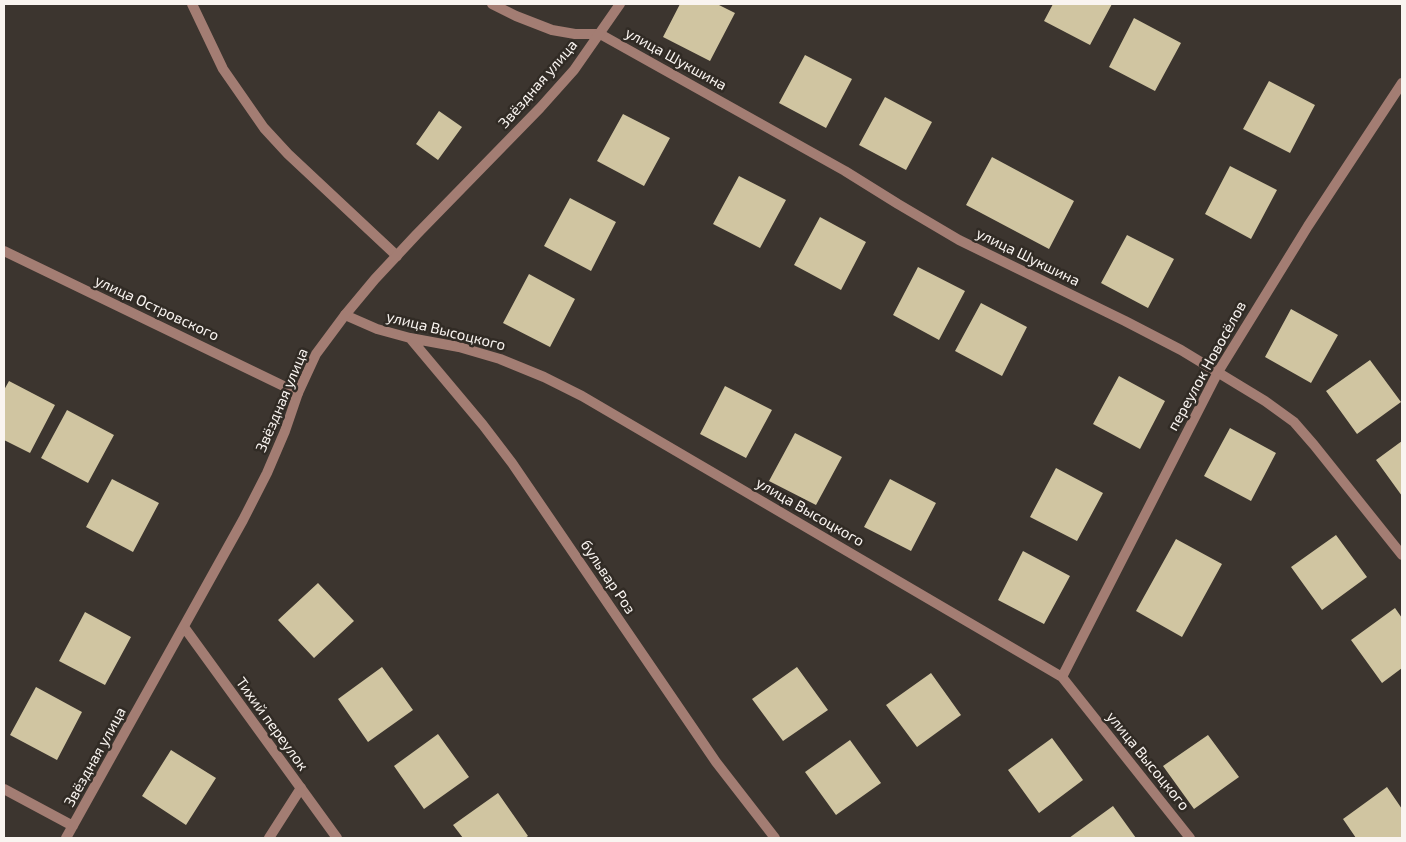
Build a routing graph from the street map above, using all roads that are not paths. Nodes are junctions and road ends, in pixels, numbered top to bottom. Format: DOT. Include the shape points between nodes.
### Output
graph roads {
  1 [pos="192,4"];
  2 [pos="492,4"];
  3 [pos="620,4"];
  4 [pos="600,34"];
  5 [pos="1402,83"];
  6 [pos="4,251"];
  7 [pos="397,256"];
  8 [pos="345,315"];
  9 [pos="410,338"];
  10 [pos="1218,372"];
  11 [pos="298,393"];
  12 [pos="1402,555"];
  13 [pos="184,627"];
  14 [pos="1062,677"];
  15 [pos="4,788"];
  16 [pos="301,788"];
  17 [pos="73,826"];
  18 [pos="66,838"];
  19 [pos="270,838"];
  20 [pos="337,838"];
  21 [pos="775,838"];
  22 [pos="1190,838"];
  1 -- 7 [label="street" via="223,69 264,128"];
  2 -- 4 [label="street" via="552,30"];
  3 -- 4 [label="street, Звёздная улица"];
  4 -- 7 [label="street, Звёздная улица" via="540,108"];
  4 -- 10 [label="street, улица Шукшина" via="845,171 959,240 1126,321"];
  5 -- 10 [label="street, переулок Новосёлов"];
  6 -- 11 [label="street, улица Островского"];
  7 -- 8 [label="street, Звёздная улица"];
  8 -- 9 [label="street, улица Высоцкого" via="377,329"];
  8 -- 11 [label="street, Звёздная улица" via="316,354"];
  9 -- 14 [label="street, улица Высоцкого" via="459,347 500,360 582,396"];
  9 -- 21 [label="street, бульвар Роз" via="512,463 716,762"];
  10 -- 12 [label="street, улица Шукшина" via="1294,422"];
  10 -- 14 [label="street, переулок Новосёлов"];
  11 -- 13 [label="street, Звёздная улица" via="267,473"];
  13 -- 16 [label="street, Тихий переулок"];
  13 -- 17 [label="street, Звёздная улица"];
  14 -- 22 [label="street, улица Высоцкого"];
  15 -- 17 [label="street"];
  16 -- 19 [label="street"];
  16 -- 20 [label="street, Тихий переулок"];
  17 -- 18 [label="street, Звёздная улица"];
}
